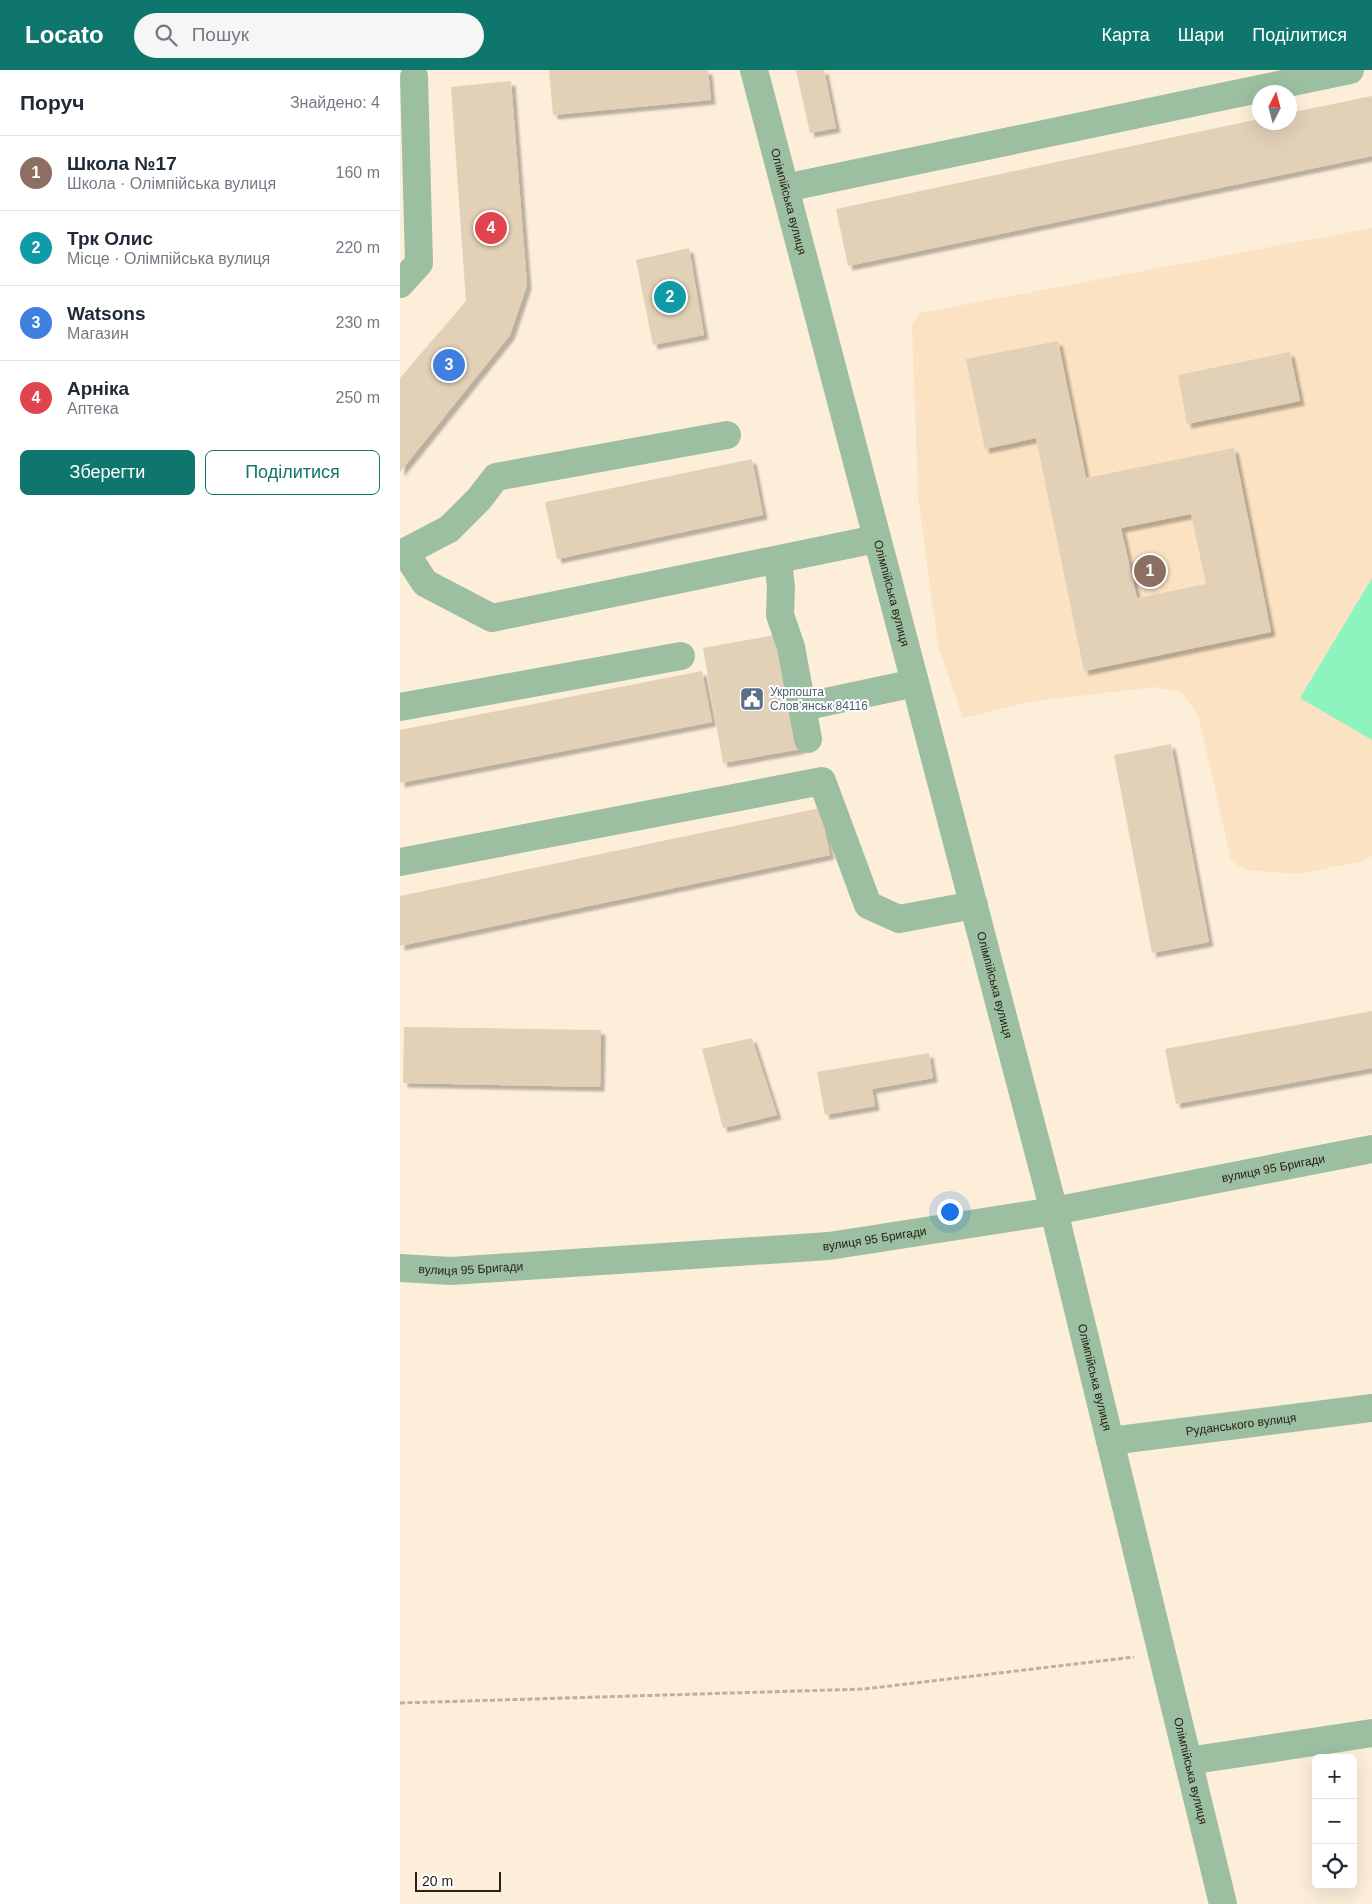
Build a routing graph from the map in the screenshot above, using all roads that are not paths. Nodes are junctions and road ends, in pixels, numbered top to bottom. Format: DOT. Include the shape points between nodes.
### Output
graph roads {
  1 [pos="754,70"];
  2 [pos="1350,70"];
  3 [pos="410,88"];
  4 [pos="785,188"];
  5 [pos="400,284"];
  6 [pos="727,435"];
  7 [pos="876,539"];
  8 [pos="403,553"];
  9 [pos="778,561"];
  10 [pos="681,656"];
  11 [pos="915,683"];
  12 [pos="802,707"];
  13 [pos="400,708"];
  14 [pos="808,739"];
  15 [pos="400,862"];
  16 [pos="974,905"];
  17 [pos="1372,1149"];
  18 [pos="1054,1210"];
  19 [pos="400,1268"];
  20 [pos="1372,1408"];
  21 [pos="1110,1441"];
  22 [pos="1372,1733"];
  23 [pos="1188,1761"];
  24 [pos="1223,1904"];
  1 -- 4 [label="street, Олімпійська вулиця"];
  2 -- 4 [label="street"];
  3 -- 5 [label="street" via="419,263"];
  4 -- 7 [label="street, Олімпійська вулиця"];
  6 -- 8 [label="street" via="496,477 480,499 449,529"];
  7 -- 9 [label="street"];
  7 -- 11 [label="street, Олімпійська вулиця"];
  8 -- 9 [label="street" via="425,583 492,618"];
  9 -- 12 [label="street" via="780,614 791,647"];
  10 -- 13 [label="street"];
  11 -- 12 [label="street"];
  11 -- 16 [label="street, Олімпійська вулиця"];
  12 -- 14 [label="street"];
  15 -- 16 [label="street" via="822,781 868,905 899,919"];
  16 -- 18 [label="street, Олімпійська вулиця"];
  17 -- 18 [label="street, вулиця 95 Бригади"];
  18 -- 19 [label="street, вулиця 95 Бригади" via="829,1246 451,1271"];
  18 -- 21 [label="street, Олімпійська вулиця"];
  20 -- 21 [label="street, Руданського вулиця"];
  21 -- 23 [label="street, Олімпійська вулиця"];
  22 -- 23 [label="street"];
  23 -- 24 [label="street, Олімпійська вулиця"];
}
